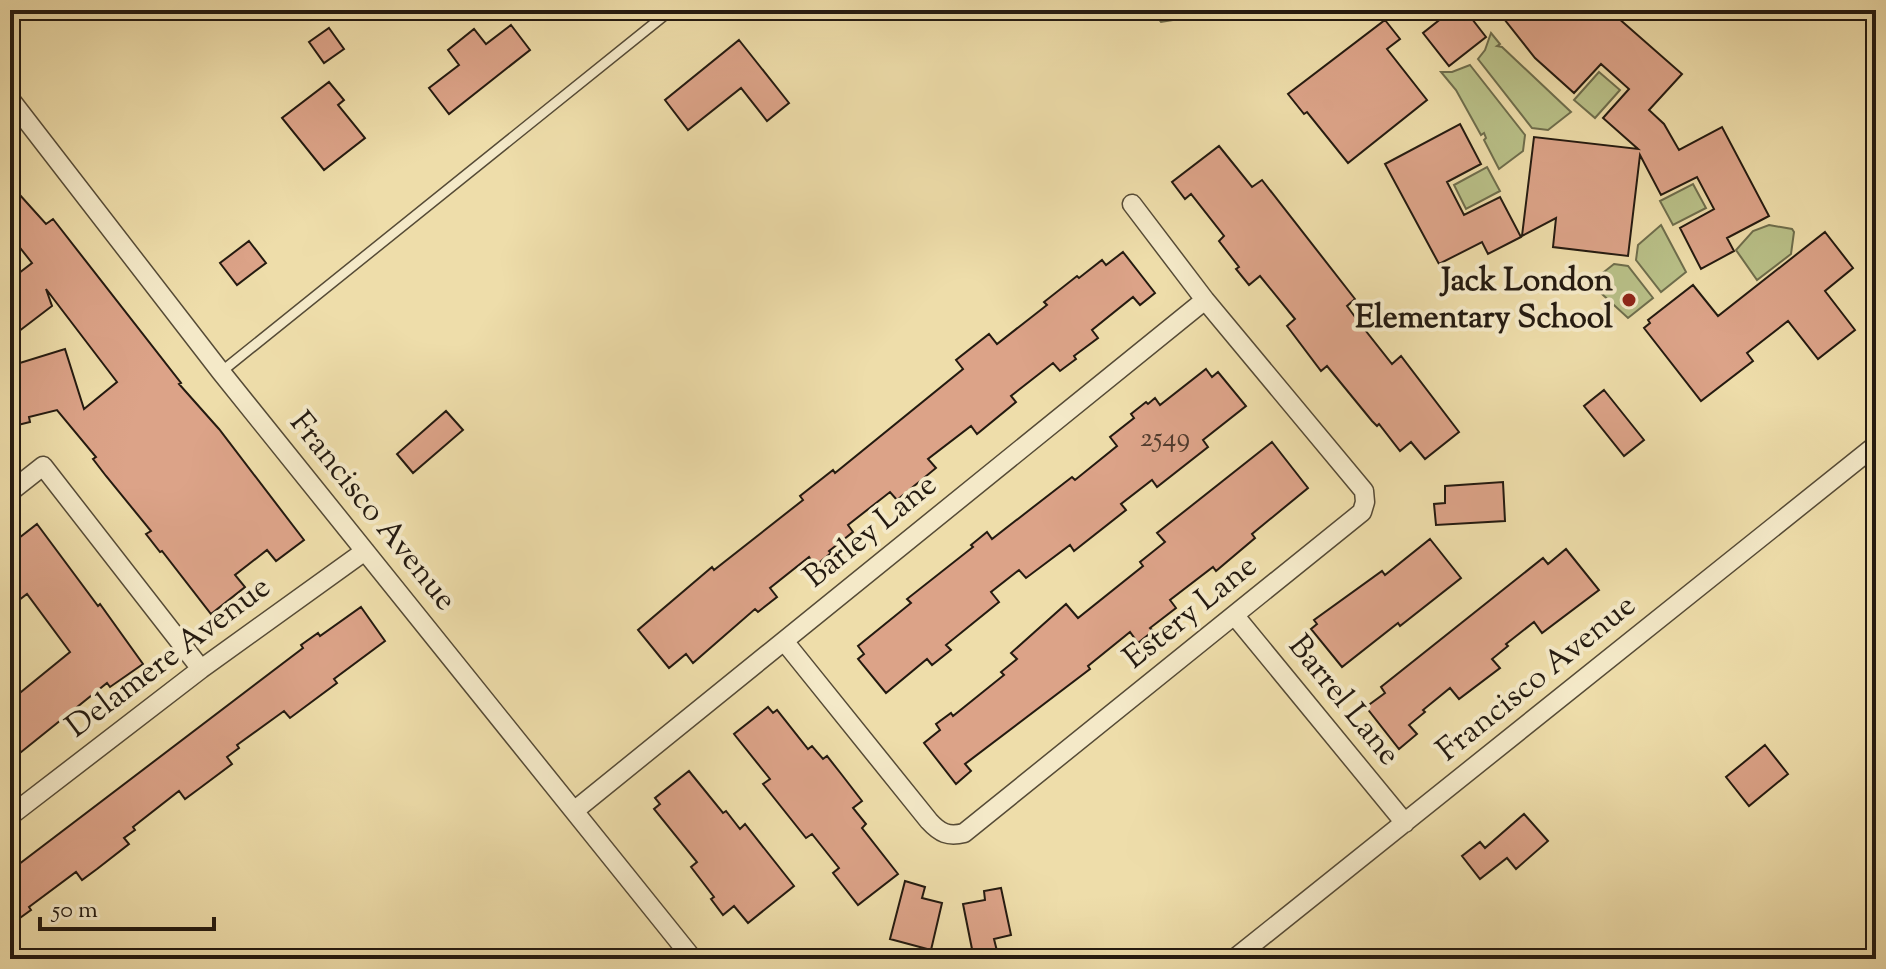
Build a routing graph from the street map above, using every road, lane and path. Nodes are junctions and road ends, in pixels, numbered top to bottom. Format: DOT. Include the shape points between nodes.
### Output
graph roads {
  1 [pos="671,10"];
  2 [pos="10,99"];
  3 [pos="25,119"];
  4 [pos="10,131"];
  5 [pos="1132,204"];
  6 [pos="1205,300"];
  7 [pos="221,372"];
  8 [pos="1876,445"];
  9 [pos="10,492"];
  10 [pos="365,551"];
  11 [pos="1235,616"];
  12 [pos="784,641"];
  13 [pos="201,669"];
  14 [pos="574,811"];
  15 [pos="10,816"];
  16 [pos="1405,823"];
  17 [pos="693,959"];
  18 [pos="1234,959"];
  1 -- 7 [label="lane"];
  2 -- 3 [label="street, Francisco Avenue"];
  3 -- 4 [label="street"];
  3 -- 7 [label="street, Francisco Avenue"];
  5 -- 6 [label="street, Estery Lane"];
  6 -- 11 [label="street, Estery Lane" via="1364,491 1362,512"];
  6 -- 12 [label="street, Barley Lane"];
  7 -- 10 [label="street, Francisco Avenue"];
  8 -- 16 [label="street, Francisco Avenue"];
  9 -- 13 [label="street" via="43,466"];
  10 -- 13 [label="street, Delamere Avenue"];
  10 -- 14 [label="street, Francisco Avenue"];
  11 -- 12 [label="street, Estery Lane" via="964,833 952,836 938,832"];
  11 -- 16 [label="street, Barrel Lane"];
  12 -- 14 [label="street, Barley Lane"];
  13 -- 15 [label="street, Delamere Avenue"];
  14 -- 17 [label="street, Francisco Avenue"];
  16 -- 18 [label="street, Francisco Avenue"];
}
